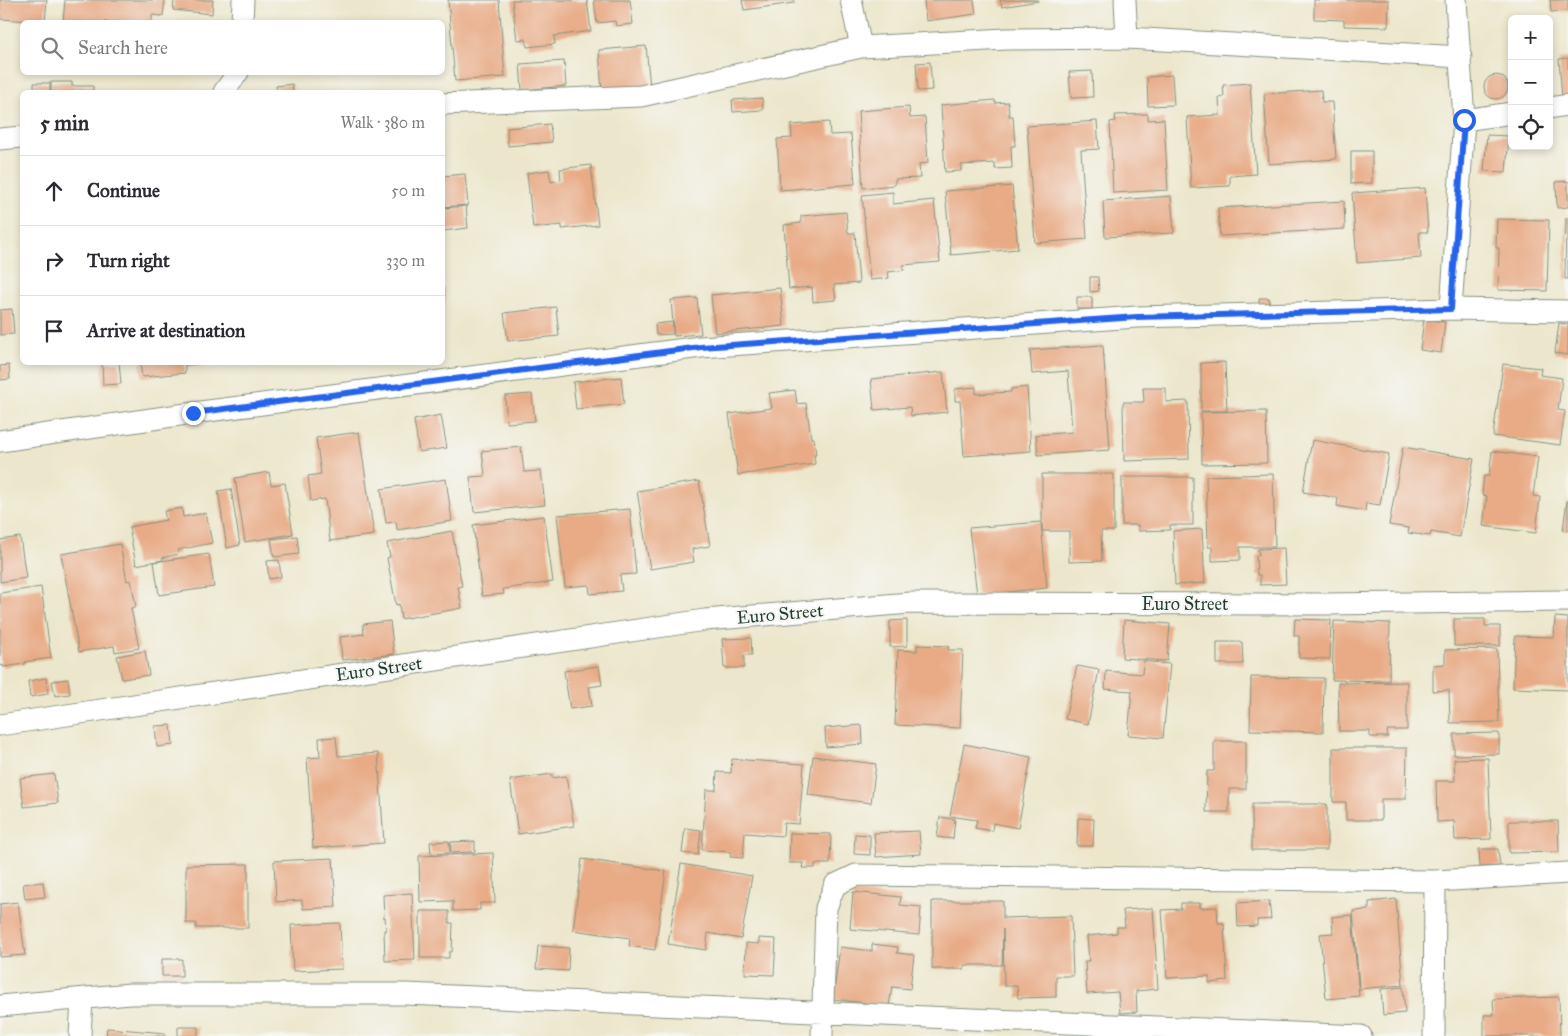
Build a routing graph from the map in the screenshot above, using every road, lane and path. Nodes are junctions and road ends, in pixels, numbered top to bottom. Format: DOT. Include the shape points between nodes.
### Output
graph roads {
  1 [pos="243,0"];
  2 [pos="852,0"];
  3 [pos="1125,0"];
  4 [pos="1456,0"];
  5 [pos="242,20"];
  6 [pos="1127,38"];
  7 [pos="861,47"];
  8 [pos="1461,57"];
  9 [pos="236,75"];
  10 [pos="225,90"];
  11 [pos="445,104"];
  12 [pos="1568,105"];
  13 [pos="1553,107"];
  14 [pos="1508,114"];
  15 [pos="1464,120"];
  16 [pos="20,137"];
  17 [pos="0,139"];
  18 [pos="1451,309"];
  19 [pos="1568,311"];
  20 [pos="0,441"];
  21 [pos="1568,601"];
  22 [pos="0,725"];
  23 [pos="1568,873"];
  24 [pos="1435,880"];
  25 [pos="82,998"];
  26 [pos="0,1006"];
  27 [pos="822,1012"];
  28 [pos="80,1036"];
  29 [pos="822,1036"];
  30 [pos="1361,1036"];
  31 [pos="1434,1036"];
  1 -- 5 [label="street"];
  2 -- 7 [label="street"];
  3 -- 6 [label="street"];
  4 -- 8 [label="street"];
  6 -- 7 [label="street" via="1006,38"];
  6 -- 8 [label="street"];
  7 -- 11 [label="street" via="640,96"];
  8 -- 15 [label="street"];
  9 -- 10 [label="street"];
  12 -- 13 [label="street"];
  14 -- 15 [label="street"];
  15 -- 18 [label="street"];
  16 -- 17 [label="street"];
  18 -- 19 [label="street"];
  18 -- 20 [label="street" via="1137,317 701,347"];
  21 -- 22 [label="street, Euro Street" via="900,604 705,620"];
  23 -- 24 [label="street"];
  24 -- 27 [label="street" via="856,875 835,885 826,908"];
  24 -- 31 [label="street"];
  25 -- 26 [label="street"];
  25 -- 27 [label="street" via="130,994 406,994"];
  25 -- 28 [label="street"];
  27 -- 29 [label="street"];
  27 -- 30 [label="street"];
}
